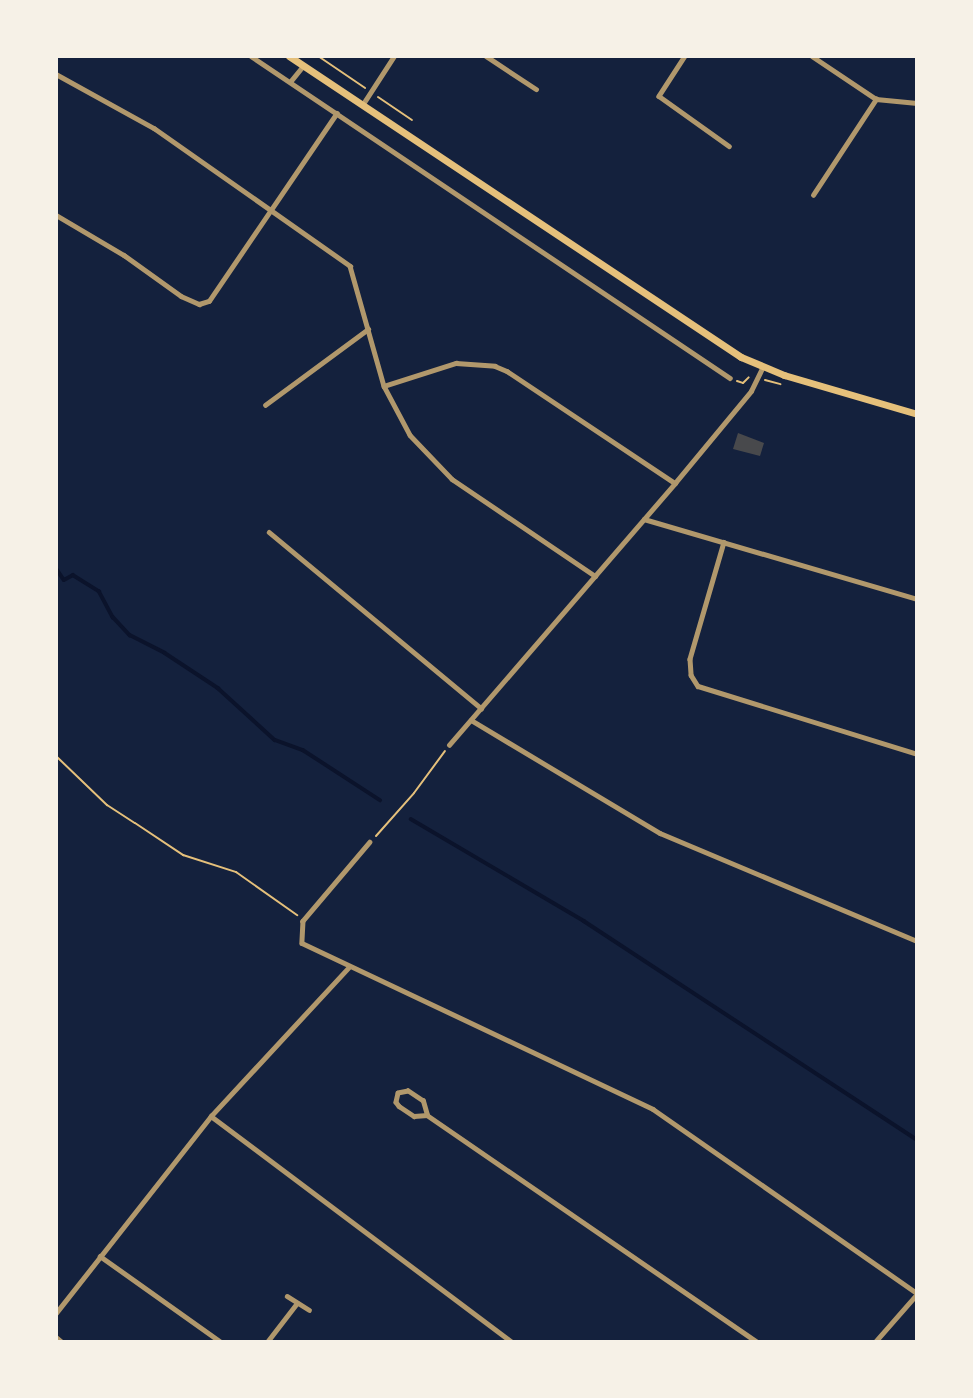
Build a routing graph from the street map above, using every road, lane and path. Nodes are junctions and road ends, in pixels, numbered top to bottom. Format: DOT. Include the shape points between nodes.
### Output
graph roads {
  1 [pos="251,56"];
  2 [pos="289,56"];
  3 [pos="394,56"];
  4 [pos="486,56"];
  5 [pos="685,56"];
  6 [pos="812,56"];
  7 [pos="303,66"];
  8 [pos="56,74"];
  9 [pos="290,82"];
  10 [pos="536,89"];
  11 [pos="876,99"];
  12 [pos="917,103"];
  13 [pos="362,105"];
  14 [pos="337,113"];
  15 [pos="729,146"];
  16 [pos="813,195"];
  17 [pos="271,212"];
  18 [pos="56,215"];
  19 [pos="368,329"];
  20 [pos="762,368"];
  21 [pos="730,378"];
  22 [pos="757,378"];
  23 [pos="783,385"];
  24 [pos="384,386"];
  25 [pos="265,405"];
  26 [pos="917,414"];
  27 [pos="675,483"];
  28 [pos="644,519"];
  29 [pos="269,532"];
  30 [pos="724,542"];
  31 [pos="595,576"];
  32 [pos="917,599"];
  33 [pos="481,708"];
  34 [pos="471,720"];
  35 [pos="449,745"];
  36 [pos="917,754"];
  37 [pos="56,755"];
  38 [pos="370,842"];
  39 [pos="303,921"];
  40 [pos="917,941"];
  41 [pos="348,968"];
  42 [pos="427,1115"];
  43 [pos="211,1116"];
  44 [pos="100,1256"];
  45 [pos="917,1294"];
  46 [pos="287,1297"];
  47 [pos="297,1303"];
  48 [pos="309,1310"];
  49 [pos="56,1313"];
  50 [pos="56,1337"];
  51 [pos="62,1342"];
  52 [pos="220,1342"];
  53 [pos="267,1342"];
  54 [pos="512,1342"];
  55 [pos="757,1342"];
  56 [pos="875,1342"];
  1 -- 9 [label="street"];
  2 -- 7 [label="main road"];
  3 -- 13 [label="street"];
  4 -- 10 [label="street"];
  5 -- 15 [label="street" via="659,96"];
  6 -- 11 [label="street"];
  7 -- 9 [label="street"];
  7 -- 13 [label="main road"];
  8 -- 17 [label="street" via="154,128"];
  9 -- 14 [label="street"];
  11 -- 12 [label="street"];
  11 -- 16 [label="street"];
  13 -- 20 [label="main road"];
  14 -- 17 [label="street"];
  14 -- 21 [label="street"];
  17 -- 18 [label="street" via="216,294 199,304"];
  17 -- 19 [label="street" via="350,267"];
  19 -- 24 [label="street"];
  19 -- 25 [label="street"];
  20 -- 22 [label="street"];
  20 -- 26 [label="main road"];
  21 -- 22 [label="path" via="743,383 746,377"];
  22 -- 23 [label="path"];
  22 -- 27 [label="street"];
  24 -- 27 [label="street" via="456,363 495,366"];
  24 -- 31 [label="street" via="410,435 452,479"];
  27 -- 28 [label="street"];
  28 -- 30 [label="street"];
  28 -- 31 [label="street"];
  29 -- 33 [label="street"];
  30 -- 32 [label="street"];
  30 -- 36 [label="street" via="690,659 691,675 698,686"];
  31 -- 33 [label="street"];
  33 -- 34 [label="street"];
  34 -- 35 [label="street"];
  34 -- 40 [label="street" via="660,833"];
  35 -- 38 [label="path"];
  37 -- 39 [label="path" via="116,811 183,855 236,872"];
  38 -- 39 [label="street"];
  39 -- 41 [label="street" via="302,943"];
  41 -- 43 [label="street"];
  41 -- 45 [label="street" via="653,1109"];
  42 -- 42 [label="street" via="414,1115 399,1106 398,1093 408,1091 423,1101"];
  42 -- 55 [label="street"];
  43 -- 44 [label="street"];
  43 -- 54 [label="street"];
  44 -- 49 [label="street"];
  44 -- 52 [label="street"];
  45 -- 56 [label="street"];
  46 -- 47 [label="street"];
  47 -- 48 [label="street"];
  47 -- 53 [label="street"];
  50 -- 51 [label="street"];
}
